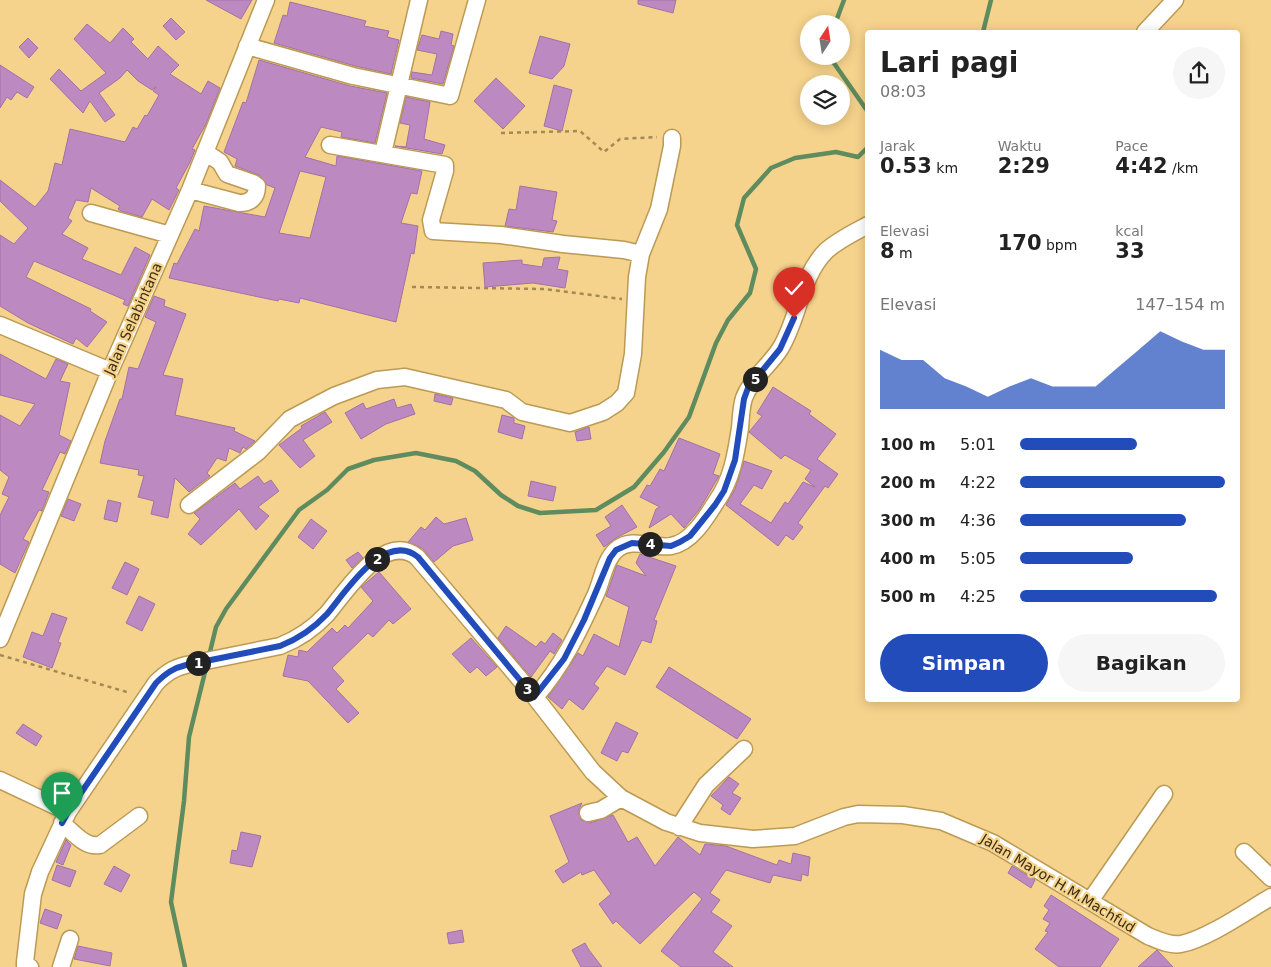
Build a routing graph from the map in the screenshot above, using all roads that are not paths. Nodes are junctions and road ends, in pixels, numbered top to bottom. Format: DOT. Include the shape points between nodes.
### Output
graph roads {
  1 [pos="266,0"];
  2 [pos="419,0"];
  3 [pos="477,0"];
  4 [pos="1175,0"];
  5 [pos="1147,30"];
  6 [pos="247,46"];
  7 [pos="399,86"];
  8 [pos="672,138"];
  9 [pos="330,145"];
  10 [pos="205,152"];
  11 [pos="383,153"];
  12 [pos="190,190"];
  13 [pos="91,213"];
  14 [pos="865,227"];
  15 [pos="170,235"];
  16 [pos="642,254"];
  17 [pos="0,324"];
  18 [pos="110,371"];
  19 [pos="189,505"];
  20 [pos="0,638"];
  21 [pos="534,697"];
  22 [pos="744,750"];
  23 [pos="0,780"];
  24 [pos="1164,794"];
  25 [pos="621,798"];
  26 [pos="588,813"];
  27 [pos="139,816"];
  28 [pos="65,817"];
  29 [pos="679,828"];
  30 [pos="1244,852"];
  31 [pos="1271,878"];
  32 [pos="1271,897"];
  33 [pos="1090,901"];
  34 [pos="70,939"];
  35 [pos="30,967"];
  36 [pos="61,967"];
  1 -- 6 [label="street, Jalan Selabintana"];
  2 -- 7 [label="street"];
  3 -- 7 [label="street" via="451,95"];
  4 -- 5 [label="street"];
  6 -- 7 [label="street"];
  6 -- 10 [label="street, Jalan Selabintana"];
  7 -- 11 [label="street"];
  8 -- 16 [label="street" via="659,209"];
  9 -- 11 [label="street"];
  10 -- 12 [label="street, Jalan Selabintana"];
  10 -- 12 [label="street" via="220,162 227,174 257,186 255,196 246,203 239,203"];
  11 -- 16 [label="street" via="445,165 430,220 433,231 501,235"];
  12 -- 15 [label="street, Jalan Selabintana"];
  13 -- 15 [label="street"];
  14 -- 21 [label="street" via="826,251 811,273 784,341 748,388 735,460 724,491 715,505 690,536 680,542 671,546 632,543 616,550 564,659"];
  15 -- 18 [label="street, Jalan Selabintana"];
  16 -- 19 [label="street" via="626,393 604,412 570,423 522,412 506,400 405,378 378,380 334,396 290,419 258,452"];
  17 -- 18 [label="street"];
  18 -- 20 [label="street, Jalan Selabintana"];
  21 -- 25 [label="street, Jalan Mayor H.M.Machfud" via="593,772"];
  21 -- 28 [label="street, Jalan Mayor H.M.Machfud" via="418,557 411,552 390,552 358,574 326,614 293,641 175,668 156,683"];
  22 -- 29 [label="street" via="706,785"];
  23 -- 28 [label="street"];
  24 -- 33 [label="street"];
  25 -- 26 [label="street" via="601,810"];
  25 -- 29 [label="street, Jalan Mayor H.M.Machfud"];
  27 -- 28 [label="street" via="96,846 82,841"];
  28 -- 35 [label="street, Jalan Mayor H.M.Machfud" via="40,872 34,894 24,962"];
  29 -- 33 [label="street, Jalan Mayor H.M.Machfud" via="724,837 760,839 795,836 858,814 941,821 993,843"];
  30 -- 31 [label="street"];
  32 -- 33 [label="street, Jalan Mayor H.M.Machfud" via="1200,937 1180,944 1148,936"];
  34 -- 36 [label="street"];
}
